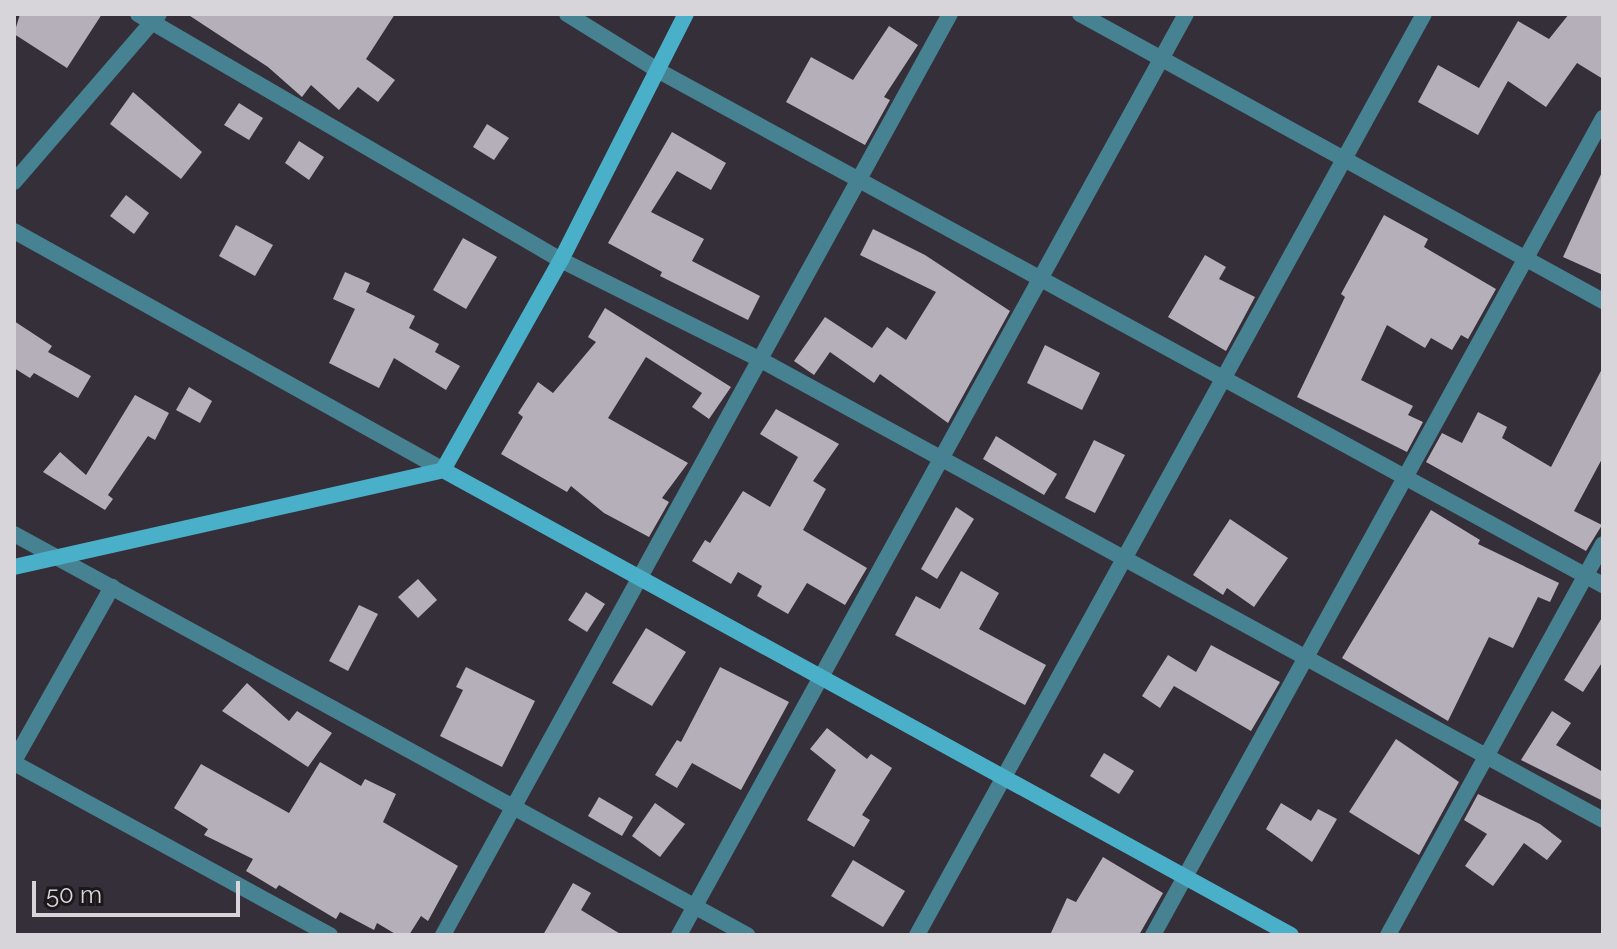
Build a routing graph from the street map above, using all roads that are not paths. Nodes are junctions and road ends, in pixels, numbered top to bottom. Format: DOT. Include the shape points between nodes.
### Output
graph roads {
  1 [pos="138,14"];
  2 [pos="567,14"];
  3 [pos="686,14"];
  4 [pos="950,14"];
  5 [pos="1080,14"];
  6 [pos="1186,14"];
  7 [pos="1424,14"];
  8 [pos="156,19"];
  9 [pos="1162,59"];
  10 [pos="659,71"];
  11 [pos="1603,118"];
  12 [pos="1344,159"];
  13 [pos="860,178"];
  14 [pos="14,182"];
  15 [pos="14,231"];
  16 [pos="1526,258"];
  17 [pos="561,260"];
  18 [pos="1041,277"];
  19 [pos="1603,301"];
  20 [pos="759,359"];
  21 [pos="1224,378"];
  22 [pos="941,459"];
  23 [pos="443,470"];
  24 [pos="1406,477"];
  25 [pos="14,534"];
  26 [pos="1603,544"];
  27 [pos="55,556"];
  28 [pos="1124,559"];
  29 [pos="14,567"];
  30 [pos="1586,576"];
  31 [pos="639,578"];
  32 [pos="1603,585"];
  33 [pos="112,587"];
  34 [pos="1306,658"];
  35 [pos="821,678"];
  36 [pos="1487,756"];
  37 [pos="14,762"];
  38 [pos="1004,778"];
  39 [pos="513,807"];
  40 [pos="1603,820"];
  41 [pos="1185,877"];
  42 [pos="695,906"];
  43 [pos="330,935"];
  44 [pos="443,935"];
  45 [pos="679,935"];
  46 [pos="747,935"];
  47 [pos="917,935"];
  48 [pos="1153,935"];
  49 [pos="1291,935"];
  50 [pos="1388,935"];
  1 -- 8 [label="street"];
  2 -- 10 [label="street"];
  3 -- 10 [label="main road"];
  4 -- 13 [label="street"];
  5 -- 9 [label="street"];
  6 -- 9 [label="street"];
  7 -- 12 [label="street"];
  8 -- 14 [label="street"];
  8 -- 17 [label="street"];
  9 -- 12 [label="street"];
  9 -- 18 [label="street"];
  10 -- 13 [label="street"];
  10 -- 17 [label="main road"];
  11 -- 16 [label="street"];
  12 -- 16 [label="street"];
  12 -- 21 [label="street"];
  13 -- 18 [label="street"];
  13 -- 20 [label="street"];
  15 -- 23 [label="street"];
  16 -- 19 [label="street"];
  16 -- 24 [label="street"];
  17 -- 20 [label="street"];
  17 -- 23 [label="main road"];
  18 -- 21 [label="street"];
  18 -- 22 [label="street"];
  20 -- 22 [label="street"];
  20 -- 31 [label="street"];
  21 -- 24 [label="street"];
  21 -- 28 [label="street"];
  22 -- 28 [label="street"];
  22 -- 35 [label="street"];
  23 -- 27 [label="main road"];
  23 -- 31 [label="main road"];
  24 -- 30 [label="street"];
  24 -- 34 [label="street"];
  25 -- 27 [label="street"];
  26 -- 30 [label="street"];
  27 -- 29 [label="main road"];
  27 -- 33 [label="street"];
  28 -- 34 [label="street"];
  28 -- 38 [label="street"];
  30 -- 32 [label="street"];
  30 -- 36 [label="street"];
  31 -- 35 [label="main road"];
  31 -- 39 [label="street"];
  33 -- 37 [label="street"];
  33 -- 39 [label="street"];
  34 -- 36 [label="street"];
  34 -- 41 [label="street"];
  35 -- 38 [label="main road"];
  35 -- 42 [label="street"];
  36 -- 40 [label="street"];
  36 -- 50 [label="street"];
  37 -- 43 [label="street"];
  38 -- 41 [label="main road"];
  38 -- 47 [label="street"];
  39 -- 42 [label="street"];
  39 -- 44 [label="street"];
  41 -- 48 [label="street"];
  41 -- 49 [label="main road"];
  42 -- 45 [label="street"];
  42 -- 46 [label="street"];
}
